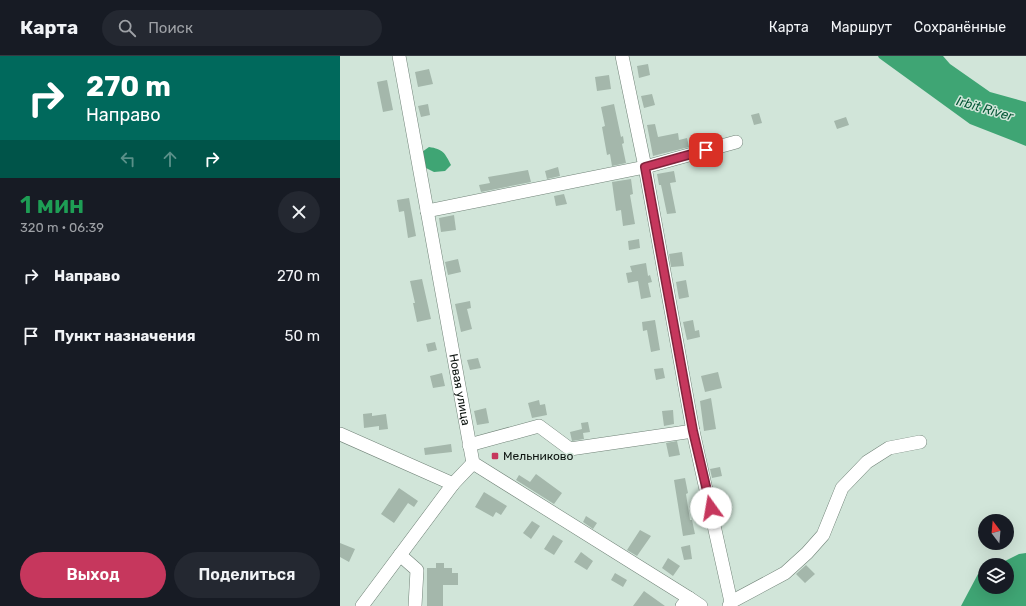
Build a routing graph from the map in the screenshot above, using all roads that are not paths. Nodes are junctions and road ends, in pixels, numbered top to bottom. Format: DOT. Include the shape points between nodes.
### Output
graph roads {
  1 [pos="399,56"];
  2 [pos="622,56"];
  3 [pos="736,142"];
  4 [pos="645,167"];
  5 [pos="427,212"];
  6 [pos="693,431"];
  7 [pos="340,434"];
  8 [pos="920,442"];
  9 [pos="469,445"];
  10 [pos="473,463"];
  11 [pos="453,484"];
  12 [pos="400,555"];
  13 [pos="685,602"];
  14 [pos="730,604"];
  15 [pos="362,606"];
  16 [pos="415,606"];
  17 [pos="701,606"];
  1 -- 5 [label="street, Новая улица"];
  2 -- 4 [label="street"];
  3 -- 4 [label="street"];
  4 -- 5 [label="street"];
  4 -- 6 [label="street"];
  5 -- 9 [label="street, Новая улица"];
  6 -- 9 [label="street" via="570,449 539,426"];
  6 -- 14 [label="street"];
  7 -- 11 [label="street"];
  8 -- 14 [label="street" via="889,448 867,462 842,488 823,535 807,553 785,573"];
  9 -- 10 [label="street, Новая улица"];
  10 -- 11 [label="street"];
  10 -- 13 [label="street"];
  11 -- 12 [label="street"];
  12 -- 15 [label="street"];
  12 -- 16 [label="street" via="416,570"];
  13 -- 17 [label="street"];
}
